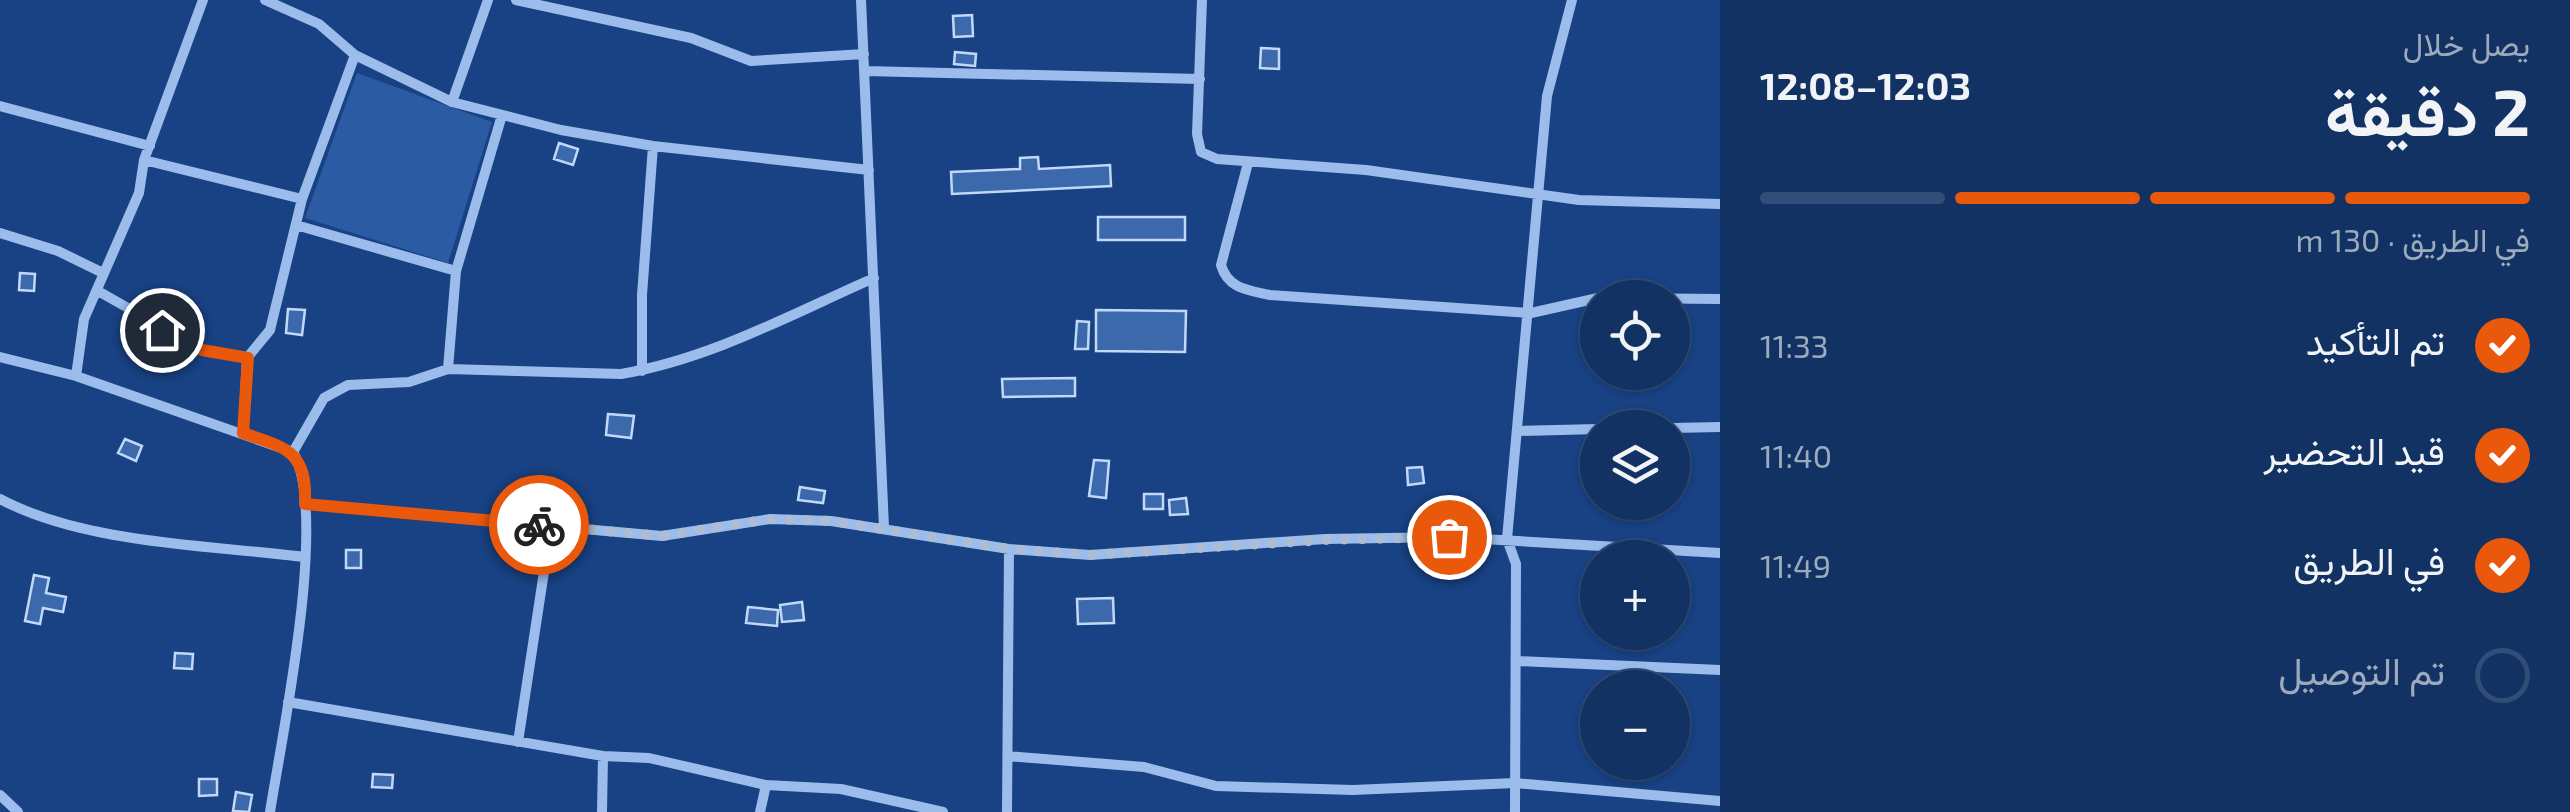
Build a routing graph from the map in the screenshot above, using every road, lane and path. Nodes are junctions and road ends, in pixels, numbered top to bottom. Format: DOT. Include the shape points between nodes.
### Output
graph roads {
  1 [pos="203,0"];
  2 [pos="265,0"];
  3 [pos="488,0"];
  4 [pos="516,0"];
  5 [pos="861,0"];
  6 [pos="1202,0"];
  7 [pos="1572,0"];
  8 [pos="281,2"];
  9 [pos="355,54"];
  10 [pos="864,54"];
  11 [pos="866,71"];
  12 [pos="1200,79"];
  13 [pos="452,102"];
  14 [pos="0,106"];
  15 [pos="502,115"];
  16 [pos="150,146"];
  17 [pos="653,146"];
  18 [pos="144,160"];
  19 [pos="1248,164"];
  20 [pos="869,170"];
  21 [pos="1537,194"];
  22 [pos="302,200"];
  23 [pos="1720,204"];
  24 [pos="296,225"];
  25 [pos="0,233"];
  26 [pos="456,271"];
  27 [pos="103,273"];
  28 [pos="874,278"];
  29 [pos="98,291"];
  30 [pos="1690,299"];
  31 [pos="1720,299"];
  32 [pos="1580,302"];
  33 [pos="1531,313"];
  34 [pos="0,358"];
  35 [pos="248,358"];
  36 [pos="448,369"];
  37 [pos="642,370"];
  38 [pos="76,376"];
  39 [pos="1720,427"];
  40 [pos="1690,428"];
  41 [pos="1580,429"];
  42 [pos="1519,431"];
  43 [pos="243,433"];
  44 [pos="293,452"];
  45 [pos="0,499"];
  46 [pos="305,504"];
  47 [pos="551,526"];
  48 [pos="884,528"];
  49 [pos="1507,540"];
  50 [pos="1009,549"];
  51 [pos="1720,553"];
  52 [pos="304,558"];
  53 [pos="1518,661"];
  54 [pos="1720,670"];
  55 [pos="288,702"];
  56 [pos="518,742"];
  57 [pos="604,756"];
  58 [pos="1008,756"];
  59 [pos="1515,783"];
  60 [pos="766,785"];
  61 [pos="0,795"];
  62 [pos="1720,801"];
  63 [pos="18,812"];
  64 [pos="270,812"];
  65 [pos="602,812"];
  66 [pos="760,812"];
  67 [pos="943,812"];
  68 [pos="1007,812"];
  69 [pos="1515,812"];
  1 -- 16 [label="street"];
  2 -- 8 [label="street"];
  3 -- 13 [label="street"];
  4 -- 10 [label="street" via="691,38 751,61"];
  5 -- 10 [label="street"];
  6 -- 12 [label="street"];
  7 -- 21 [label="street" via="1547,96"];
  8 -- 9 [label="street"];
  9 -- 13 [label="street"];
  9 -- 22 [label="street"];
  10 -- 11 [label="street"];
  11 -- 12 [label="street"];
  11 -- 20 [label="street"];
  12 -- 19 [label="street" via="1201,152"];
  13 -- 15 [label="street"];
  14 -- 16 [label="street"];
  15 -- 17 [label="street"];
  15 -- 26 [label="street"];
  16 -- 18 [label="street"];
  17 -- 20 [label="street"];
  17 -- 37 [label="street"];
  18 -- 22 [label="street"];
  18 -- 27 [label="street" via="139,193"];
  19 -- 21 [label="street" via="1366,170"];
  19 -- 33 [label="street" via="1221,265 1239,288"];
  20 -- 28 [label="street"];
  21 -- 23 [label="street"];
  21 -- 33 [label="street"];
  22 -- 24 [label="street"];
  24 -- 26 [label="street"];
  24 -- 35 [label="street" via="270,330"];
  25 -- 27 [label="street"];
  26 -- 36 [label="street"];
  27 -- 29 [label="street"];
  28 -- 37 [label="street" via="706,352"];
  28 -- 48 [label="street"];
  29 -- 35 [label="street" via="202,350"];
  29 -- 38 [label="street" via="80,331"];
  30 -- 31 [label="street"];
  32 -- 33 [label="street"];
  33 -- 42 [label="street"];
  34 -- 38 [label="street"];
  35 -- 43 [label="street"];
  36 -- 37 [label="street"];
  36 -- 44 [label="street" via="409,382 335,388"];
  38 -- 43 [label="street"];
  39 -- 40 [label="street"];
  41 -- 42 [label="street"];
  42 -- 49 [label="street"];
  43 -- 44 [label="street"];
  44 -- 46 [label="street" via="303,470"];
  45 -- 52 [label="street" via="94,530"];
  46 -- 47 [label="street"];
  46 -- 52 [label="street"];
  47 -- 48 [label="street" via="662,536 770,519"];
  47 -- 56 [label="street"];
  48 -- 50 [label="street"];
  49 -- 50 [label="street" via="1326,540 1090,555"];
  49 -- 51 [label="street"];
  49 -- 53 [label="street" via="1516,564"];
  50 -- 58 [label="street"];
  52 -- 55 [label="street"];
  53 -- 54 [label="street"];
  53 -- 59 [label="street"];
  55 -- 56 [label="street"];
  55 -- 64 [label="street"];
  56 -- 57 [label="street"];
  57 -- 60 [label="street" via="648,758"];
  57 -- 65 [label="street"];
  58 -- 59 [label="street" via="1144,767 1216,786 1353,790"];
  58 -- 68 [label="street"];
  59 -- 62 [label="street"];
  59 -- 69 [label="street"];
  60 -- 66 [label="street"];
  60 -- 67 [label="street" via="840,789"];
  61 -- 63 [label="street"];
}
